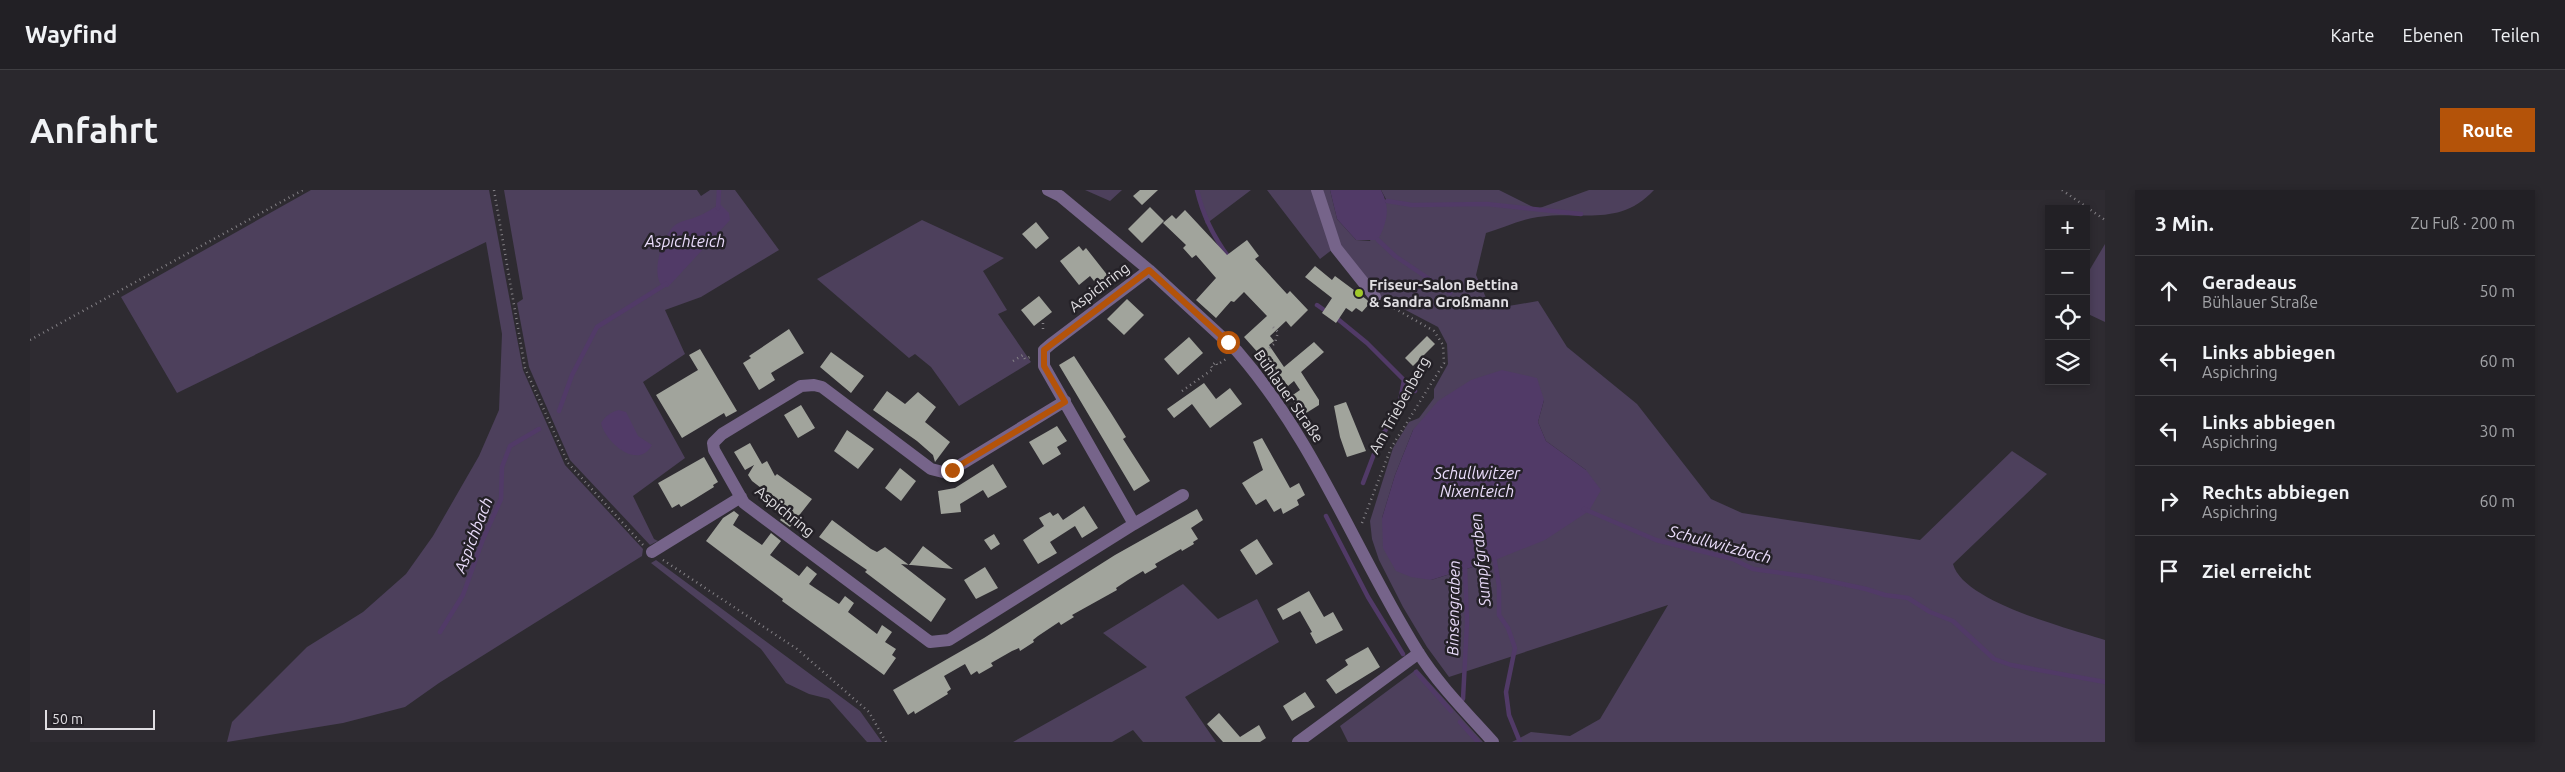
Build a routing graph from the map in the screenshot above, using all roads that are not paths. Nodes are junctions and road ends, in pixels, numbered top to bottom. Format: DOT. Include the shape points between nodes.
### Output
graph roads {
  1 [pos="1048,190"];
  2 [pos="1317,190"];
  3 [pos="1149,270"];
  4 [pos="1375,297"];
  5 [pos="1065,402"];
  6 [pos="1183,495"];
  7 [pos="741,496"];
  8 [pos="1134,524"];
  9 [pos="652,552"];
  10 [pos="1419,653"];
  11 [pos="1298,742"];
  12 [pos="1493,742"];
  1 -- 3 [label="street, Bühlauer Straße" via="1060,196"];
  2 -- 4 [label="street" via="1336,248"];
  3 -- 5 [label="street, Aspichring" via="1044,350 1044,366"];
  3 -- 10 [label="street, Bühlauer Straße" via="1237,351 1274,398 1322,472 1378,582"];
  5 -- 7 [label="street, Aspichring" via="952,470 941,473 931,469 822,387 814,384 801,386 722,434 713,443"];
  5 -- 8 [label="street"];
  6 -- 8 [label="street, Aspichring"];
  7 -- 8 [label="street, Aspichring" via="744,503 930,642 949,640"];
  7 -- 9 [label="street"];
  10 -- 11 [label="street"];
  10 -- 12 [label="street, Bühlauer Straße"];
}
